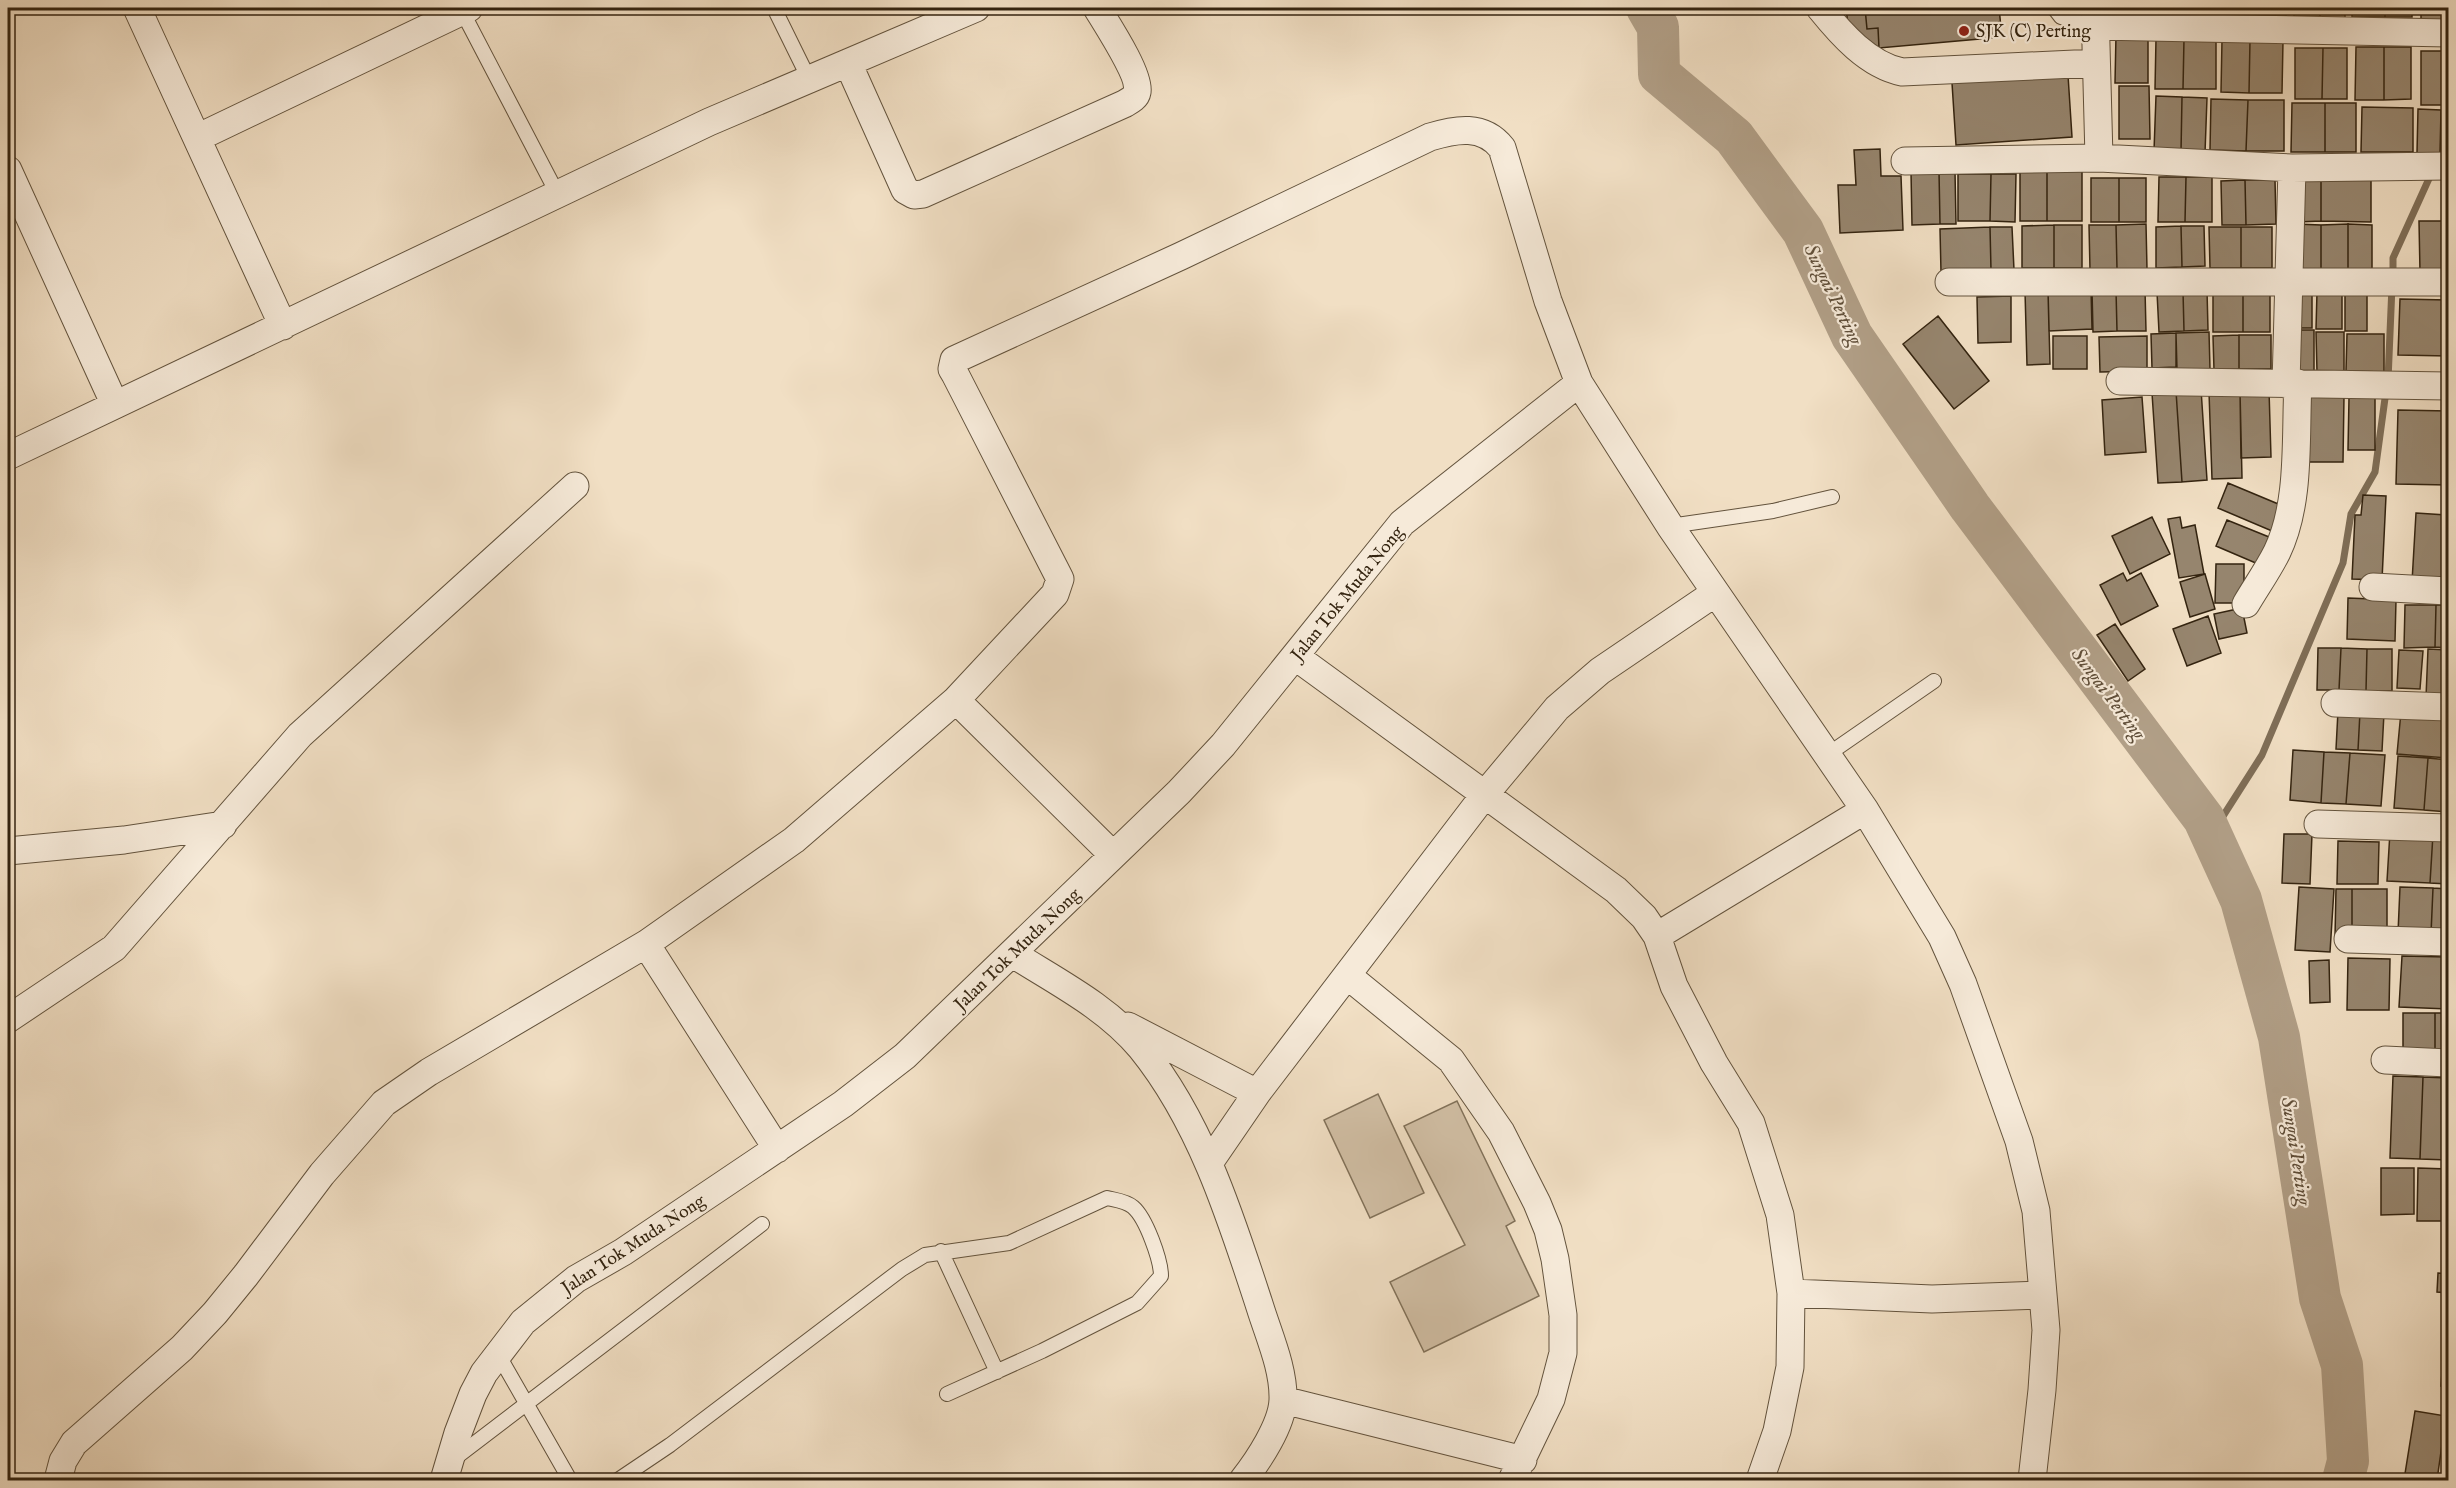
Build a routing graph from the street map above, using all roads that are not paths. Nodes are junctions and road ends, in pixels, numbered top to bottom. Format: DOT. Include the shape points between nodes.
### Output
graph roads {
  1 [pos="137,8"];
  2 [pos="774,8"];
  3 [pos="976,8"];
  4 [pos="1097,8"];
  5 [pos="1820,8"];
  6 [pos="2054,8"];
  7 [pos="465,9"];
  8 [pos="2096,17"];
  9 [pos="2448,33"];
  10 [pos="848,63"];
  11 [pos="2096,63"];
  12 [pos="809,79"];
  13 [pos="197,138"];
  14 [pos="2099,158"];
  15 [pos="1905,161"];
  16 [pos="2440,166"];
  17 [pos="2292,168"];
  18 [pos="8,170"];
  19 [pos="557,193"];
  20 [pos="2288,281"];
  21 [pos="1949,282"];
  22 [pos="2448,282"];
  23 [pos="283,326"];
  24 [pos="2120,381"];
  25 [pos="1579,382"];
  26 [pos="2292,383"];
  27 [pos="2448,386"];
  28 [pos="115,405"];
  29 [pos="8,456"];
  30 [pos="575,486"];
  31 [pos="1832,497"];
  32 [pos="1670,526"];
  33 [pos="2373,587"];
  34 [pos="2448,591"];
  35 [pos="1715,593"];
  36 [pos="2246,604"];
  37 [pos="1296,657"];
  38 [pos="1934,681"];
  39 [pos="956,700"];
  40 [pos="2335,704"];
  41 [pos="2448,707"];
  42 [pos="1827,755"];
  43 [pos="1486,793"];
  44 [pos="1865,810"];
  45 [pos="2318,824"];
  46 [pos="223,825"];
  47 [pos="2448,828"];
  48 [pos="8,851"];
  49 [pos="1113,855"];
  50 [pos="1657,936"];
  51 [pos="2348,939"];
  52 [pos="2448,942"];
  53 [pos="646,944"];
  54 [pos="1013,954"];
  55 [pos="1347,976"];
  56 [pos="1112,1017"];
  57 [pos="8,1019"];
  58 [pos="2385,1060"];
  59 [pos="2448,1063"];
  60 [pos="1257,1093"];
  61 [pos="777,1149"];
  62 [pos="1209,1163"];
  63 [pos="762,1224"];
  64 [pos="941,1251"];
  65 [pos="1791,1293"];
  66 [pos="2043,1295"];
  67 [pos="498,1354"];
  68 [pos="997,1372"];
  69 [pos="947,1394"];
  70 [pos="1283,1400"];
  71 [pos="527,1403"];
  72 [pos="1518,1470"];
  73 [pos="447,1471"];
  74 [pos="57,1480"];
  75 [pos="570,1480"];
  76 [pos="618,1480"];
  77 [pos="1243,1480"];
  78 [pos="1760,1480"];
  79 [pos="2032,1480"];
  1 -- 13 [label="street"];
  2 -- 12 [label="lane"];
  3 -- 10 [label="street"];
  4 -- 10 [label="street" via="1132,71 1137,95 923,194 914,195 906,190"];
  5 -- 11 [label="street" via="1868,56 1902,72"];
  6 -- 8 [label="lane" via="2061,17"];
  7 -- 13 [label="street"];
  7 -- 19 [label="lane"];
  8 -- 9 [label="street"];
  8 -- 11 [label="street"];
  10 -- 12 [label="street"];
  11 -- 14 [label="street"];
  12 -- 19 [label="street"];
  13 -- 23 [label="street"];
  14 -- 15 [label="street"];
  14 -- 17 [label="street"];
  16 -- 17 [label="street"];
  17 -- 20 [label="street"];
  18 -- 28 [label="street"];
  19 -- 23 [label="street"];
  20 -- 21 [label="street"];
  20 -- 22 [label="street"];
  20 -- 26 [label="street"];
  23 -- 28 [label="street"];
  24 -- 26 [label="street"];
  25 -- 32 [label="street"];
  25 -- 37 [label="street, Jalan Tok Muda Nong" via="1402,523"];
  25 -- 39 [label="street" via="1548,301 1502,148 1487,135 1473,130 1451,130 1430,137 958,357 953,363 955,374 1060,579 1055,594"];
  26 -- 27 [label="street"];
  26 -- 36 [label="street" via="2294,472 2287,523 2277,552"];
  28 -- 29 [label="street"];
  30 -- 46 [label="street" via="300,735"];
  31 -- 32 [label="lane" via="1773,511"];
  32 -- 35 [label="street"];
  33 -- 34 [label="street"];
  35 -- 42 [label="street"];
  35 -- 43 [label="street" via="1578,688"];
  37 -- 43 [label="street"];
  37 -- 49 [label="street, Jalan Tok Muda Nong" via="1223,745"];
  38 -- 42 [label="lane"];
  39 -- 49 [label="street"];
  39 -- 53 [label="street" via="794,840"];
  40 -- 41 [label="street"];
  42 -- 44 [label="street"];
  43 -- 50 [label="street" via="1616,890"];
  43 -- 55 [label="street"];
  44 -- 50 [label="street"];
  44 -- 66 [label="street" via="1942,937 1963,984 2029,1175"];
  45 -- 47 [label="street"];
  46 -- 48 [label="street" via="124,840"];
  46 -- 57 [label="street" via="114,948"];
  49 -- 54 [label="street, Jalan Tok Muda Nong"];
  50 -- 65 [label="street" via="1674,986 1751,1123 1780,1215"];
  51 -- 52 [label="street"];
  53 -- 61 [label="street"];
  53 -- 74 [label="street" via="429,1072 384,1103 322,1174 215,1312 166,1363 74,1443"];
  54 -- 56 [label="street"];
  54 -- 61 [label="street, Jalan Tok Muda Nong" via="905,1056"];
  55 -- 60 [label="street"];
  55 -- 72 [label="street" via="1451,1060 1501,1132 1548,1230 1563,1314 1563,1353 1551,1399"];
  56 -- 60 [label="street"];
  56 -- 62 [label="street" via="1158,1071"];
  58 -- 59 [label="street"];
  60 -- 62 [label="street"];
  61 -- 67 [label="street, Jalan Tok Muda Nong" via="576,1279 524,1322"];
  62 -- 70 [label="street" via="1276,1358"];
  63 -- 71 [label="lane"];
  64 -- 68 [label="lane"];
  64 -- 68 [label="lane" via="1009,1243 1107,1198 1134,1207 1143,1222 1161,1264 1161,1276 1137,1303"];
  64 -- 76 [label="lane" via="925,1255 902,1269"];
  65 -- 66 [label="street" via="1900,1299"];
  65 -- 78 [label="street" via="1790,1367 1777,1431"];
  66 -- 79 [label="street" via="2043,1390"];
  67 -- 71 [label="lane"];
  67 -- 73 [label="street, Jalan Tok Muda Nong" via="473,1395"];
  68 -- 69 [label="lane"];
  70 -- 72 [label="street"];
  70 -- 77 [label="street" via="1272,1433"];
  71 -- 73 [label="lane"];
  71 -- 75 [label="lane"];
}
